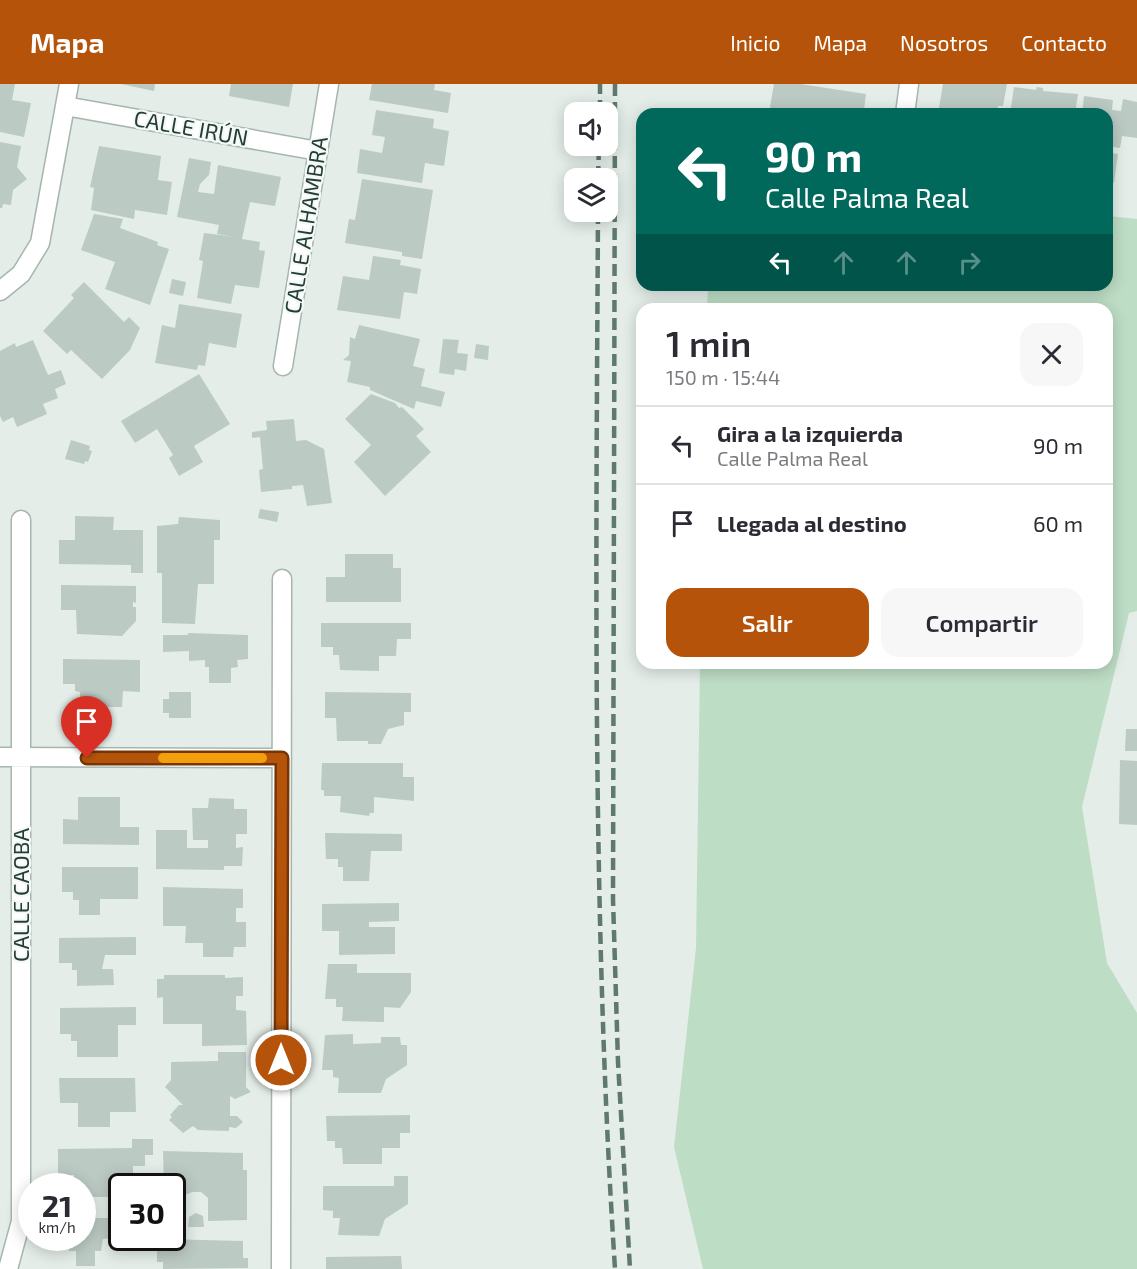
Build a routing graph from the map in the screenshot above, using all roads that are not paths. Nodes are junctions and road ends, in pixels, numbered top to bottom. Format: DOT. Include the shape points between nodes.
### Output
graph roads {
  1 [pos="69,84"];
  2 [pos="329,84"];
  3 [pos="909,84"];
  4 [pos="65,106"];
  5 [pos="906,108"];
  6 [pos="318,151"];
  7 [pos="0,291"];
  8 [pos="283,366"];
  9 [pos="21,520"];
  10 [pos="282,579"];
  11 [pos="0,757"];
  12 [pos="21,757"];
  13 [pos="282,758"];
  14 [pos="8,1269"];
  15 [pos="281,1269"];
  1 -- 4 [label="street"];
  2 -- 6 [label="street, CALLE ALHAMBRA"];
  3 -- 5 [label="street"];
  4 -- 6 [label="street, CALLE IRÚN"];
  4 -- 7 [label="street" via="40,243 21,274"];
  6 -- 8 [label="street, CALLE ALHAMBRA"];
  9 -- 12 [label="street, CALLE CAOBA"];
  10 -- 13 [label="street"];
  11 -- 12 [label="street"];
  12 -- 13 [label="street"];
  12 -- 14 [label="street, CALLE CAOBA" via="21,1221"];
  13 -- 15 [label="street"];
}
